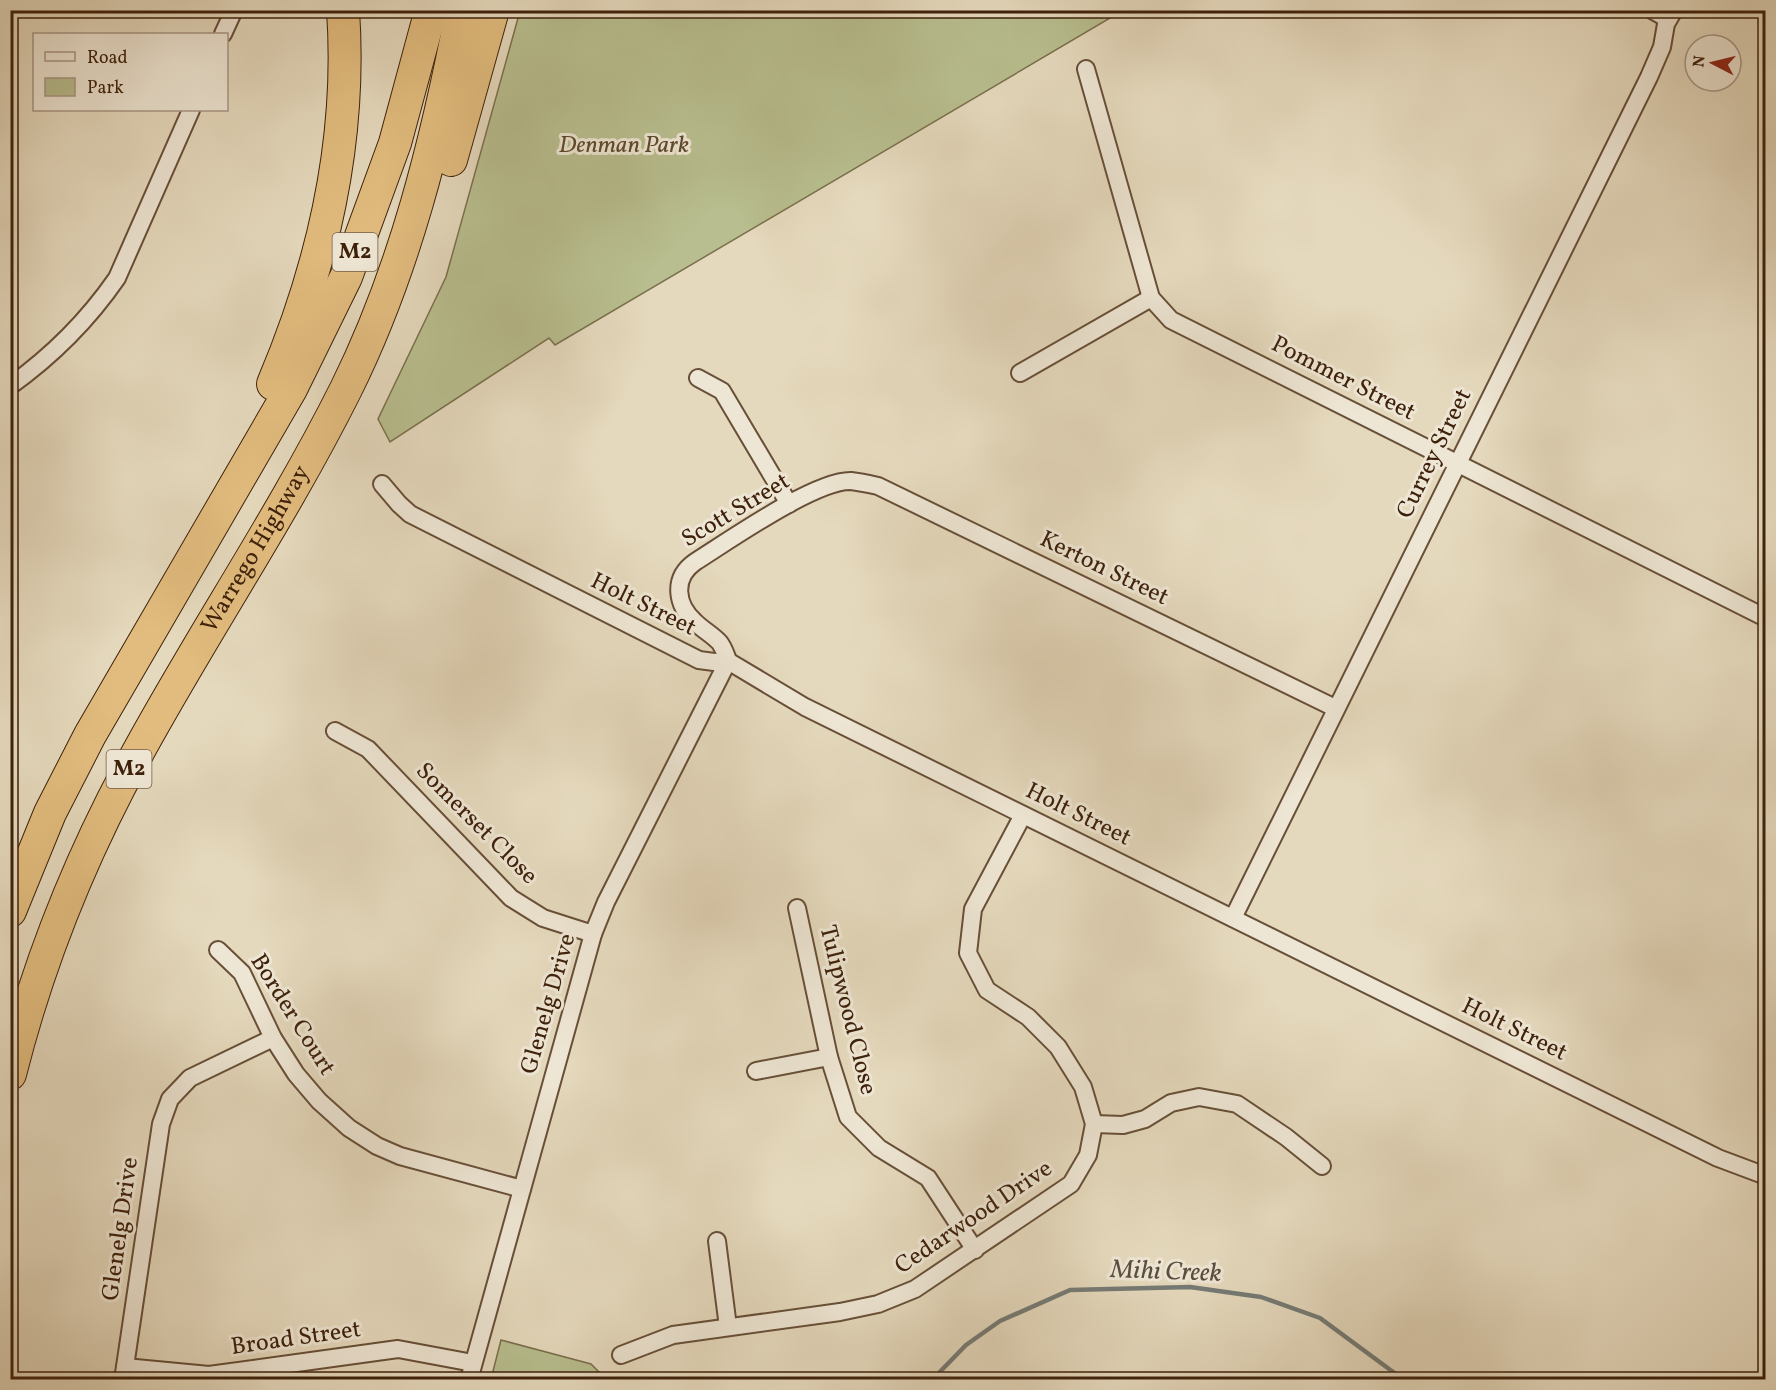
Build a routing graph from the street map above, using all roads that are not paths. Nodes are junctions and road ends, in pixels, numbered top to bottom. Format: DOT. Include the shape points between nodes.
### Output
graph roads {
  1 [pos="234,10"];
  2 [pos="343,10"];
  3 [pos="431,10"];
  4 [pos="462,10"];
  5 [pos="493,10"];
  6 [pos="1652,10"];
  7 [pos="1671,15"];
  8 [pos="223,33"];
  9 [pos="1086,69"];
  10 [pos="191,111"];
  11 [pos="1151,298"];
  12 [pos="1020,373"];
  13 [pos="698,378"];
  14 [pos="10,386"];
  15 [pos="319,440"];
  16 [pos="1458,463"];
  17 [pos="240,478"];
  18 [pos="849,481"];
  19 [pos="382,484"];
  20 [pos="789,504"];
  21 [pos="1766,618"];
  22 [pos="728,661"];
  23 [pos="1335,708"];
  24 [pos="335,732"];
  25 [pos="1023,815"];
  26 [pos="797,908"];
  27 [pos="10,910"];
  28 [pos="1233,918"];
  29 [pos="593,934"];
  30 [pos="218,950"];
  31 [pos="273,1038"];
  32 [pos="829,1057"];
  33 [pos="756,1071"];
  34 [pos="10,1074"];
  35 [pos="1094,1124"];
  36 [pos="1322,1166"];
  37 [pos="1764,1172"];
  38 [pos="522,1189"];
  39 [pos="717,1241"];
  40 [pos="975,1250"];
  41 [pos="728,1327"];
  42 [pos="621,1355"];
  43 [pos="471,1371"];
  44 [pos="124,1373"];
  1 -- 8 [label="street"];
  2 -- 17 [label="highway" via="343,92 333,194 306,298 248,437"];
  3 -- 17 [label="highway, Warrego Highway / M2" via="395,143 346,278 291,389"];
  4 -- 15 [label="highway, Warrego Highway / M2" via="434,147 415,211 368,338"];
  5 -- 15 [label="highway" via="428,233 350,411"];
  6 -- 7 [label="street"];
  7 -- 16 [label="street, Currey Street" via="1653,69"];
  9 -- 11 [label="street, Pommer Street"];
  10 -- 14 [label="street" via="117,278 64,342"];
  11 -- 12 [label="street"];
  11 -- 16 [label="street, Pommer Street" via="1171,320"];
  13 -- 20 [label="street" via="722,391"];
  15 -- 34 [label="highway, Warrego Highway / M2" via="167,700 103,819 59,922"];
  16 -- 21 [label="street, Pommer Street"];
  16 -- 23 [label="street, Currey Street"];
  17 -- 27 [label="highway, Warrego Highway / M2" via="90,735 50,813"];
  18 -- 20 [label="street, Scott Street"];
  18 -- 23 [label="street, Kerton Street" via="878,486"];
  19 -- 22 [label="street, Holt Street" via="406,512 427,523 699,660"];
  20 -- 22 [label="street, Scott Street" via="691,565 680,582 679,598 684,609 720,643"];
  22 -- 25 [label="street, Holt Street" via="794,701"];
  22 -- 29 [label="street, Glenelg Drive"];
  23 -- 28 [label="street, Currey Street"];
  24 -- 29 [label="street, Somerset Close" via="368,750 511,898 543,918"];
  25 -- 28 [label="street, Holt Street"];
  25 -- 35 [label="street, Cedarwood Drive" via="973,909 968,953 987,990 1028,1017 1058,1047 1083,1087"];
  26 -- 32 [label="street, Tulipwood Close"];
  28 -- 37 [label="street, Holt Street" via="1719,1158"];
  29 -- 38 [label="street, Glenelg Drive"];
  30 -- 31 [label="street, Border Court" via="242,973"];
  31 -- 38 [label="street, Border Court" via="319,1101 377,1146"];
  31 -- 44 [label="street, Glenelg Drive" via="190,1077 170,1099 161,1124"];
  32 -- 33 [label="street"];
  32 -- 40 [label="street, Tulipwood Close" via="848,1117 879,1148 928,1178"];
  35 -- 36 [label="street" via="1123,1125 1145,1119 1170,1103 1199,1097 1228,1102 1286,1137"];
  35 -- 40 [label="street, Cedarwood Drive" via="1088,1155 1071,1184"];
  38 -- 43 [label="street, Glenelg Drive"];
  39 -- 41 [label="street"];
  40 -- 41 [label="street, Cedarwood Drive" via="915,1288 878,1304"];
  41 -- 42 [label="street, Cedarwood Drive" via="673,1335"];
  43 -- 44 [label="street, Broad Street" via="398,1349 208,1375"];
}
